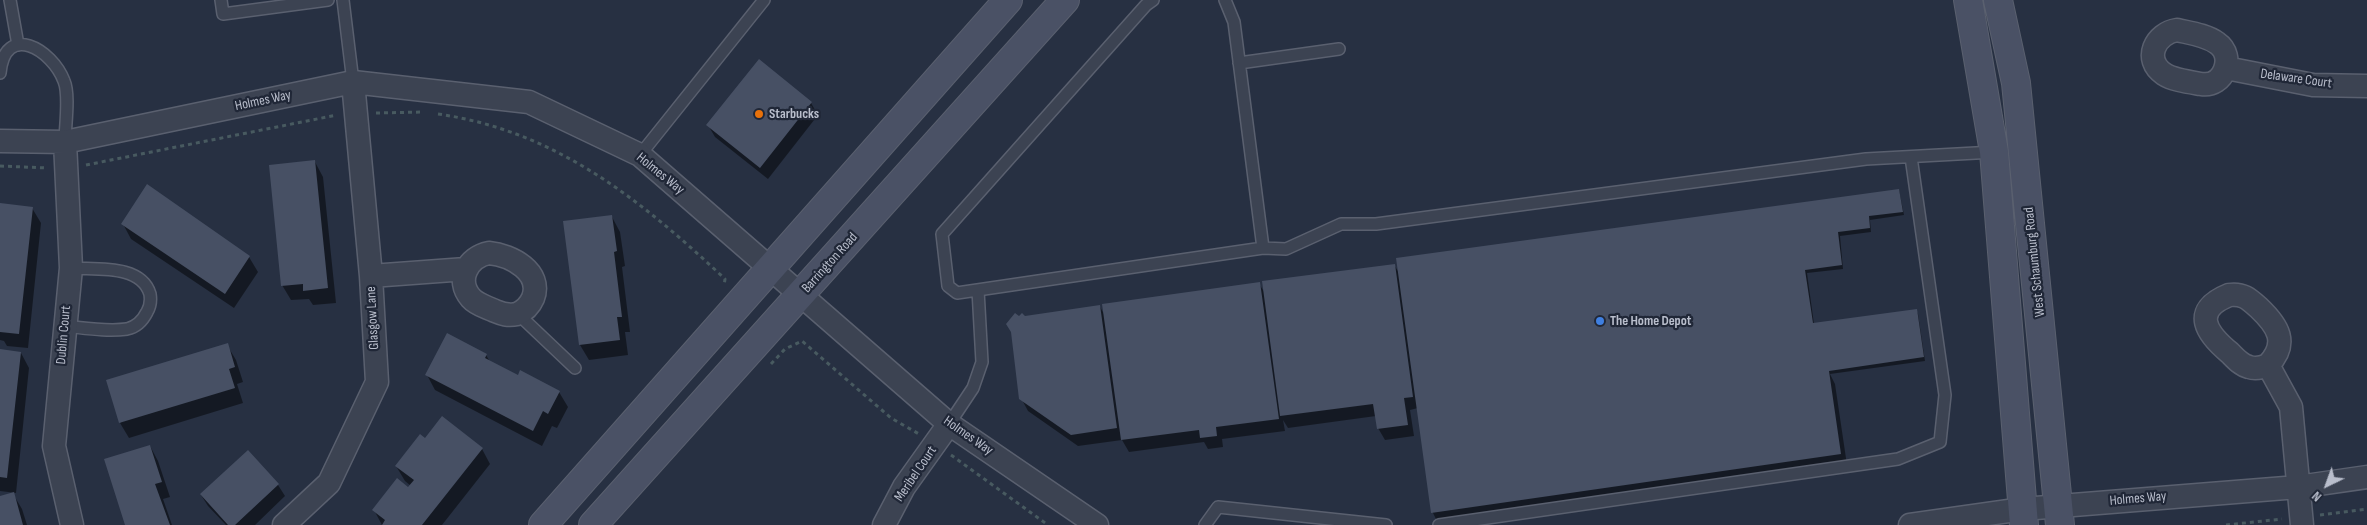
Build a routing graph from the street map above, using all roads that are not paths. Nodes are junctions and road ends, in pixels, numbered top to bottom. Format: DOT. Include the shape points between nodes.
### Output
graph roads {
  1 [pos="10,0"];
  2 [pos="221,0"];
  3 [pos="328,0"];
  4 [pos="343,0"];
  5 [pos="764,0"];
  6 [pos="1008,0"];
  7 [pos="1065,0"];
  8 [pos="1153,0"];
  9 [pos="1216,0"];
  10 [pos="1225,0"];
  11 [pos="1968,0"];
  12 [pos="1998,0"];
  13 [pos="280,3"];
  14 [pos="1234,22"];
  15 [pos="18,45"];
  16 [pos="1339,49"];
  17 [pos="1239,62"];
  18 [pos="2226,68"];
  19 [pos="0,73"];
  20 [pos="353,82"];
  21 [pos="2367,86"];
  22 [pos="0,140"];
  23 [pos="65,142"];
  24 [pos="1994,152"];
  25 [pos="640,155"];
  26 [pos="1911,157"];
  27 [pos="1262,248"];
  28 [pos="71,268"];
  29 [pos="466,269"];
  30 [pos="771,269"];
  31 [pos="371,276"];
  32 [pos="978,290"];
  33 [pos="801,295"];
  34 [pos="517,313"];
  35 [pos="65,326"];
  36 [pos="2268,365"];
  37 [pos="575,368"];
  38 [pos="949,424"];
  39 [pos="2367,477"];
  40 [pos="2298,487"];
  41 [pos="2059,516"];
  42 [pos="2023,517"];
  43 [pos="72,525"];
  44 [pos="284,525"];
  45 [pos="543,525"];
  46 [pos="593,525"];
  47 [pos="884,525"];
  48 [pos="1097,525"];
  49 [pos="1205,525"];
  50 [pos="1386,525"];
  51 [pos="1439,525"];
  52 [pos="1910,525"];
  53 [pos="2302,525"];
  1 -- 15 [label="lane"];
  2 -- 13 [label="lane" via="223,14"];
  3 -- 13 [label="lane"];
  4 -- 20 [label="lane"];
  5 -- 25 [label="lane"];
  6 -- 30 [label="main road"];
  7 -- 33 [label="main road, Barrington Road"];
  8 -- 32 [label="lane" via="1146,4 942,234 948,286 957,293"];
  9 -- 14 [label="lane"];
  10 -- 14 [label="lane"];
  11 -- 24 [label="main road"];
  12 -- 41 [label="main road, West Schaumburg Road" via="2016,83"];
  14 -- 17 [label="lane"];
  15 -- 19 [label="lane" via="5,52"];
  15 -- 23 [label="lane" via="40,49 52,59 65,82"];
  16 -- 17 [label="lane"];
  17 -- 27 [label="lane"];
  18 -- 21 [label="street, Delaware Court" via="2313,85"];
  20 -- 23 [label="street, Holmes Way"];
  20 -- 25 [label="street, Holmes Way" via="529,102"];
  20 -- 31 [label="street, Glasgow Lane"];
  22 -- 23 [label="street, Holmes Way"];
  23 -- 28 [label="street, Dublin Court"];
  24 -- 26 [label="lane"];
  24 -- 42 [label="main road"];
  25 -- 30 [label="street, Holmes Way"];
  26 -- 27 [label="lane" via="1866,159 1376,224 1341,224 1286,249"];
  26 -- 51 [label="lane" via="1945,395 1940,442 1898,458"];
  27 -- 32 [label="lane"];
  28 -- 35 [label="street, Dublin Court"];
  28 -- 35 [label="lane" via="124,272 136,276 147,285 151,299 148,312 139,323 128,328"];
  29 -- 31 [label="street"];
  29 -- 34 [label="street" via="464,283 472,299 505,315"];
  29 -- 34 [label="street" via="473,259 489,253 523,266 535,288 529,304"];
  30 -- 33 [label="street, Holmes Way"];
  30 -- 45 [label="main road"];
  31 -- 44 [label="street, Glasgow Lane" via="377,382 329,483"];
  32 -- 38 [label="lane" via="982,362 973,388"];
  33 -- 38 [label="street, Holmes Way"];
  33 -- 46 [label="main road, Barrington Road"];
  34 -- 37 [label="lane"];
  35 -- 43 [label="street, Dublin Court" via="54,446"];
  36 -- 40 [label="street" via="2290,407"];
  38 -- 47 [label="street, Meribel Court" via="904,487"];
  38 -- 48 [label="street, Holmes Way"];
  39 -- 40 [label="street, Holmes Way"];
  40 -- 41 [label="street, Holmes Way"];
  40 -- 53 [label="street"];
  41 -- 42 [label="street, Holmes Way"];
  42 -- 52 [label="street, Holmes Way"];
  49 -- 50 [label="lane" via="1218,508"];
}
